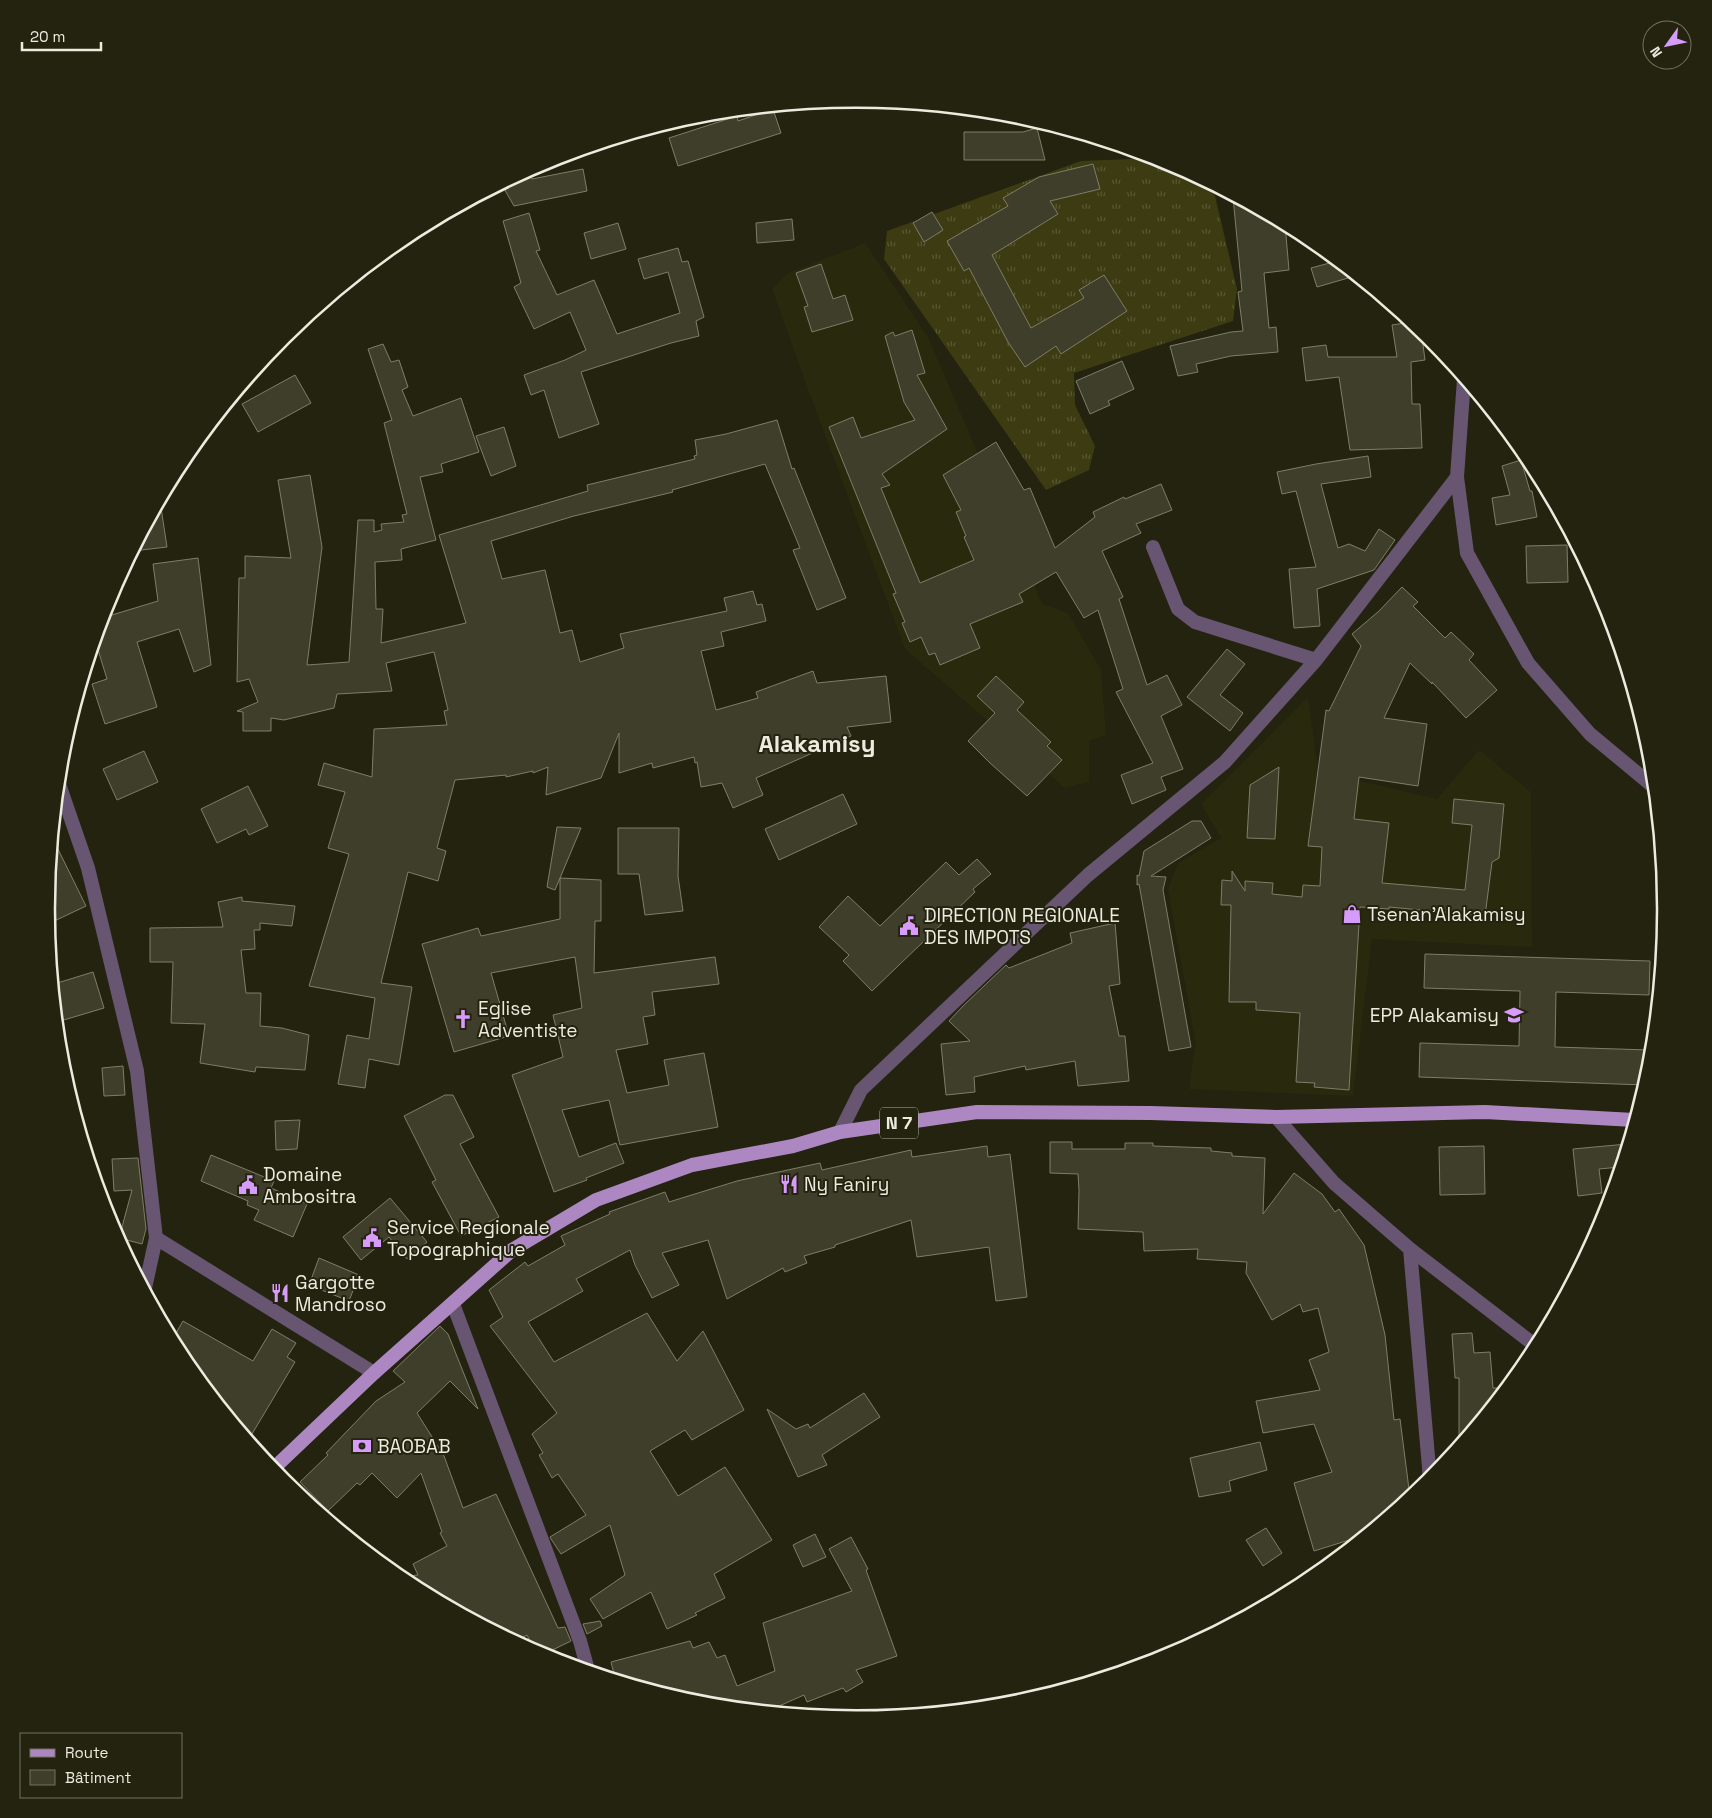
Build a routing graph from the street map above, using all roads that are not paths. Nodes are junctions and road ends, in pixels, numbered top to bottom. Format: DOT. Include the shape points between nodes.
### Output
graph roads {
  1 [pos="1463,388"];
  2 [pos="1457,477"];
  3 [pos="1153,547"];
  4 [pos="1316,660"];
  5 [pos="1646,780"];
  6 [pos="63,798"];
  7 [pos="1276,1117"];
  8 [pos="1629,1120"];
  9 [pos="840,1132"];
  10 [pos="156,1238"];
  11 [pos="1410,1249"];
  12 [pos="147,1280"];
  13 [pos="453,1304"];
  14 [pos="1530,1341"];
  15 [pos="374,1373"];
  16 [pos="280,1464"];
  17 [pos="1429,1468"];
  18 [pos="586,1662"];
  1 -- 2 [label="street"];
  2 -- 4 [label="street"];
  2 -- 5 [label="street" via="1467,553 1528,663 1590,734"];
  3 -- 4 [label="street" via="1178,609 1195,622"];
  4 -- 9 [label="street" via="1225,762 1088,875 861,1090"];
  6 -- 10 [label="street" via="88,868 137,1071"];
  7 -- 8 [label="main road, N 7" via="1485,1112"];
  7 -- 9 [label="main road, N 7" via="977,1112"];
  7 -- 11 [label="street" via="1334,1183"];
  9 -- 13 [label="main road, N 7" via="793,1146 692,1164 596,1200 512,1250"];
  10 -- 12 [label="street"];
  10 -- 15 [label="street"];
  11 -- 14 [label="street"];
  11 -- 17 [label="street"];
  13 -- 15 [label="main road, N 7"];
  13 -- 18 [label="street"];
  15 -- 16 [label="main road, N 7"];
}
